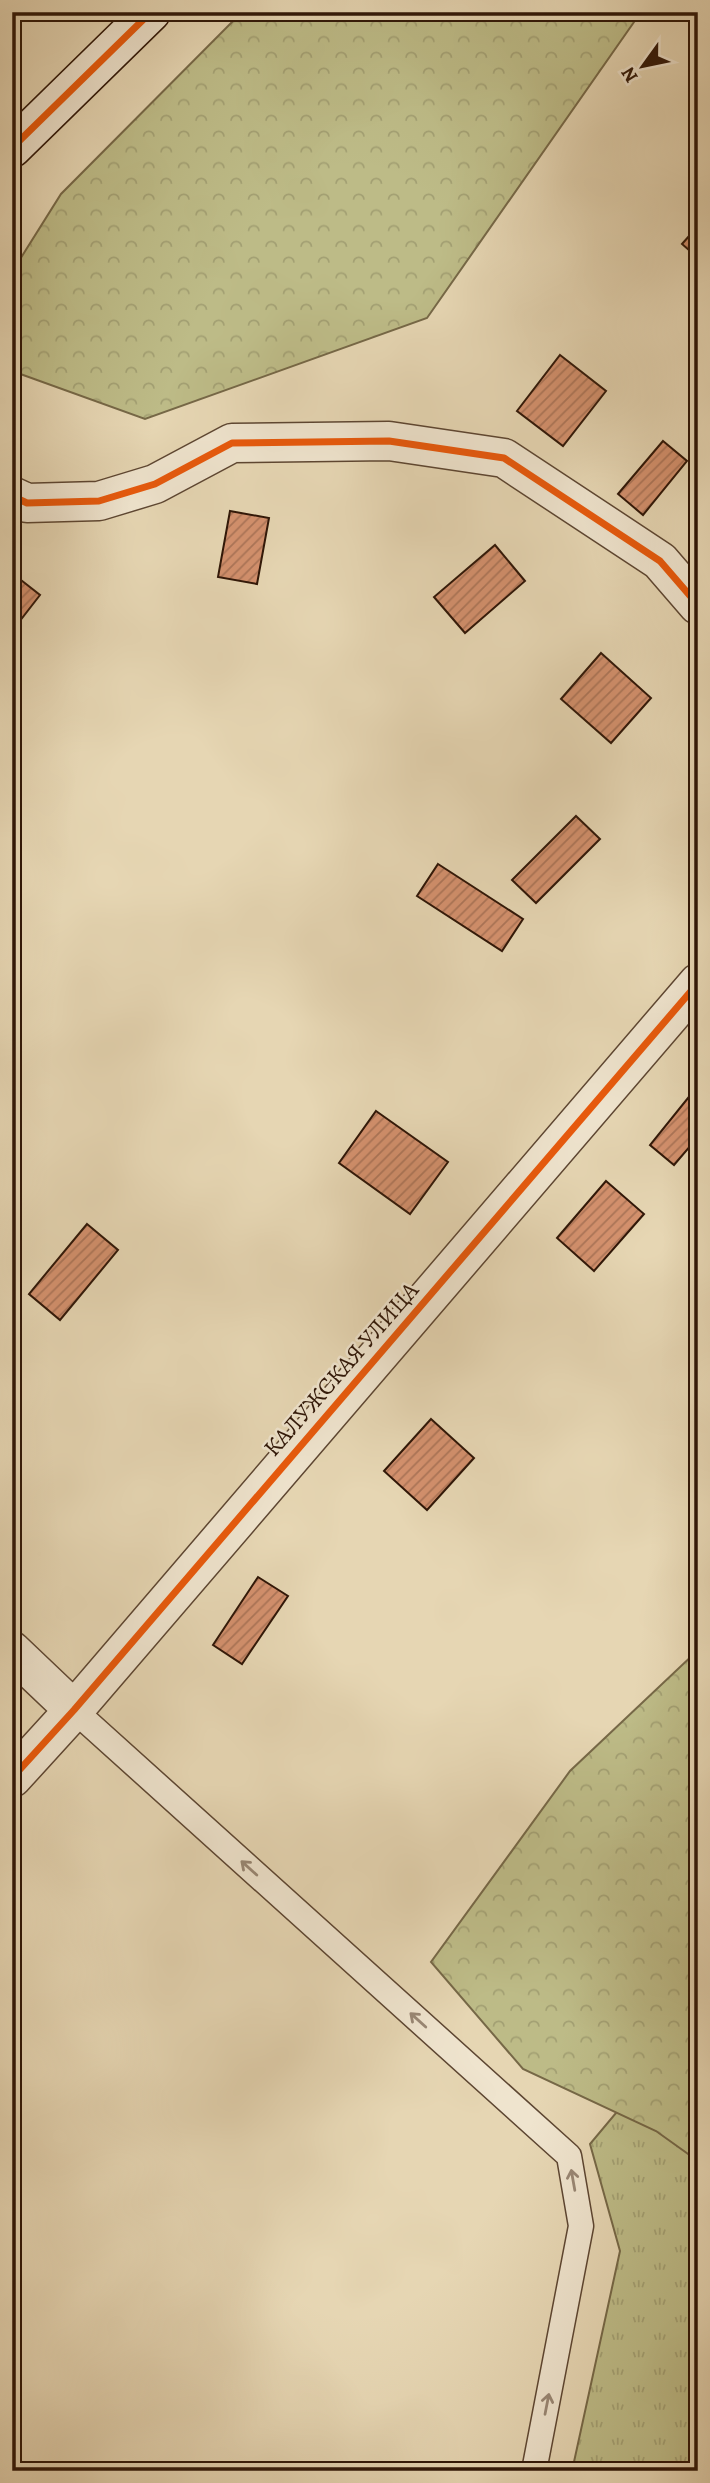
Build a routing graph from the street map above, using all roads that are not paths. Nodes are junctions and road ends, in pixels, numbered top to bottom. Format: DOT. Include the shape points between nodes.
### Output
graph roads {
  1 [pos="150,12"];
  2 [pos="12,148"];
  3 [pos="12,496"];
  4 [pos="698,605"];
  5 [pos="698,983"];
  6 [pos="12,1651"];
  7 [pos="74,1710"];
  8 [pos="12,1778"];
  9 [pos="534,2471"];
  1 -- 2 [label="street"];
  3 -- 4 [label="street" via="27,503 99,501 155,484 232,443 388,441 504,458 660,561"];
  5 -- 7 [label="street, КАЛУЖСКАЯ УЛИЦА"];
  6 -- 7 [label="street"];
  7 -- 8 [label="street, КАЛУЖСКАЯ УЛИЦА"];
  9 -- 7 [label="lane, one-way" via="581,2226 569,2156"];
}
